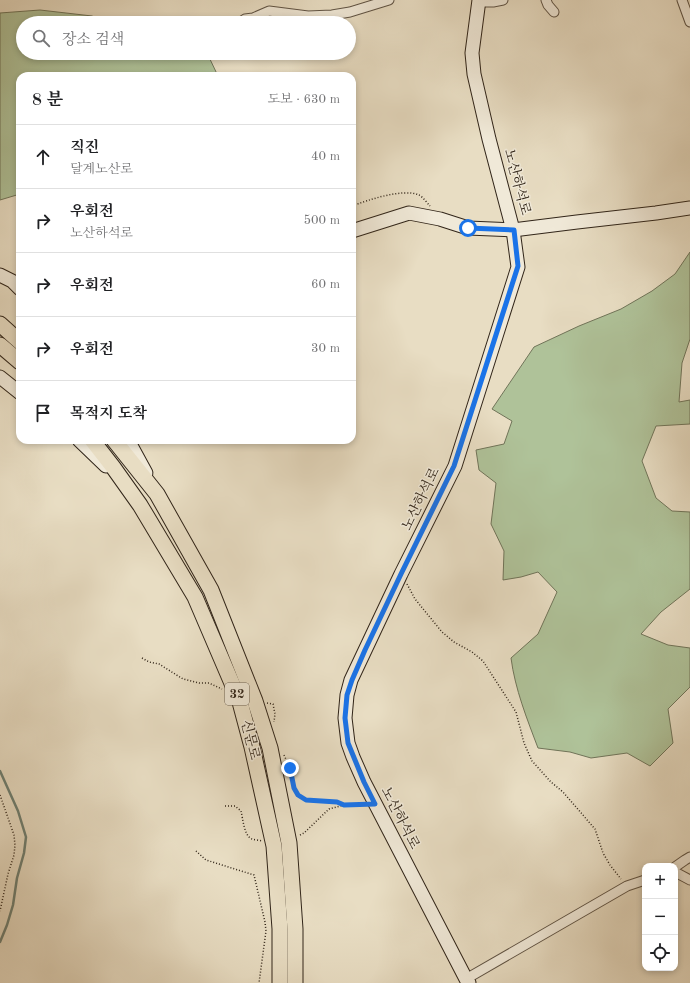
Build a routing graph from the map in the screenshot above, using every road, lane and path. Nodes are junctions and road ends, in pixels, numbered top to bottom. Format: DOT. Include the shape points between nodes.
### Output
graph roads {
  1 [pos="389,0"];
  2 [pos="503,0"];
  3 [pos="546,0"];
  4 [pos="682,0"];
  5 [pos="478,1"];
  6 [pos="554,12"];
  7 [pos="258,16"];
  8 [pos="308,16"];
  9 [pos="308,16"];
  10 [pos="690,22"];
  11 [pos="356,204"];
  12 [pos="690,208"];
  13 [pos="440,219"];
  14 [pos="356,230"];
  15 [pos="514,230"];
  16 [pos="0,275"];
  17 [pos="13,283"];
  18 [pos="0,324"];
  19 [pos="16,338"];
  20 [pos="0,346"];
  21 [pos="16,359"];
  22 [pos="0,377"];
  23 [pos="16,390"];
  24 [pos="82,444"];
  25 [pos="95,444"];
  26 [pos="117,444"];
  27 [pos="130,444"];
  28 [pos="129,490"];
  29 [pos="157,494"];
  30 [pos="401,574"];
  31 [pos="142,658"];
  32 [pos="224,690"];
  33 [pos="266,703"];
  34 [pos="274,726"];
  35 [pos="281,750"];
  36 [pos="0,795"];
  37 [pos="375,804"];
  38 [pos="344,805"];
  39 [pos="225,806"];
  40 [pos="297,836"];
  41 [pos="264,841"];
  42 [pos="196,851"];
  43 [pos="690,857"];
  44 [pos="678,865"];
  45 [pos="678,874"];
  46 [pos="690,880"];
  47 [pos="642,881"];
  48 [pos="628,886"];
  49 [pos="0,911"];
  50 [pos="465,982"];
  51 [pos="259,983"];
  52 [pos="280,983"];
  53 [pos="295,983"];
  1 -- 8 [label="street" via="350,12"];
  2 -- 5 [label="street"];
  3 -- 6 [label="street"];
  4 -- 10 [label="street"];
  5 -- 15 [label="street, 노산하석로" via="472,54 474,74 488,139"];
  7 -- 9 [label="street" via="269,11"];
  11 -- 13 [label="path" via="369,199 409,193 420,195"];
  12 -- 15 [label="street"];
  13 -- 14 [label="street" via="409,213"];
  13 -- 15 [label="street" via="468,228"];
  15 -- 30 [label="street, 노산하석로" via="518,266 454,466"];
  16 -- 17 [label="street"];
  18 -- 19 [label="main road"];
  20 -- 21 [label="main road"];
  22 -- 23 [label="street"];
  24 -- 28 [label="street"];
  25 -- 28 [label="main road, 신문로 / 32"];
  26 -- 29 [label="main road, 신문로 / 32"];
  27 -- 29 [label="street"];
  28 -- 52 [label="main road, 신문로 / 32" via="195,597 240,702 274,846 280,929"];
  29 -- 53 [label="main road, 신문로 / 32" via="211,590 255,701 270,748 289,843 295,929"];
  30 -- 37 [label="street, 노산하석로" via="347,695 345,718 348,743"];
  30 -- 48 [label="path" via="415,599 442,632 483,660 516,712 524,743 532,761 595,830 610,865"];
  31 -- 32 [label="path" via="160,664 183,678 209,683"];
  33 -- 34 [label="path" via="273,704"];
  35 -- 38 [label="path" via="290,768 298,795 306,800 337,802"];
  36 -- 49 [label="path" via="15,845"];
  37 -- 38 [label="path"];
  37 -- 50 [label="street, 노산하석로"];
  38 -- 40 [label="path" via="329,809 304,833"];
  39 -- 41 [label="path" via="235,806 242,811 248,836 252,840"];
  42 -- 51 [label="path" via="206,860 254,875 266,931"];
  43 -- 44 [label="street"];
  45 -- 46 [label="street"];
  47 -- 48 [label="street"];
  48 -- 50 [label="street"];
}
